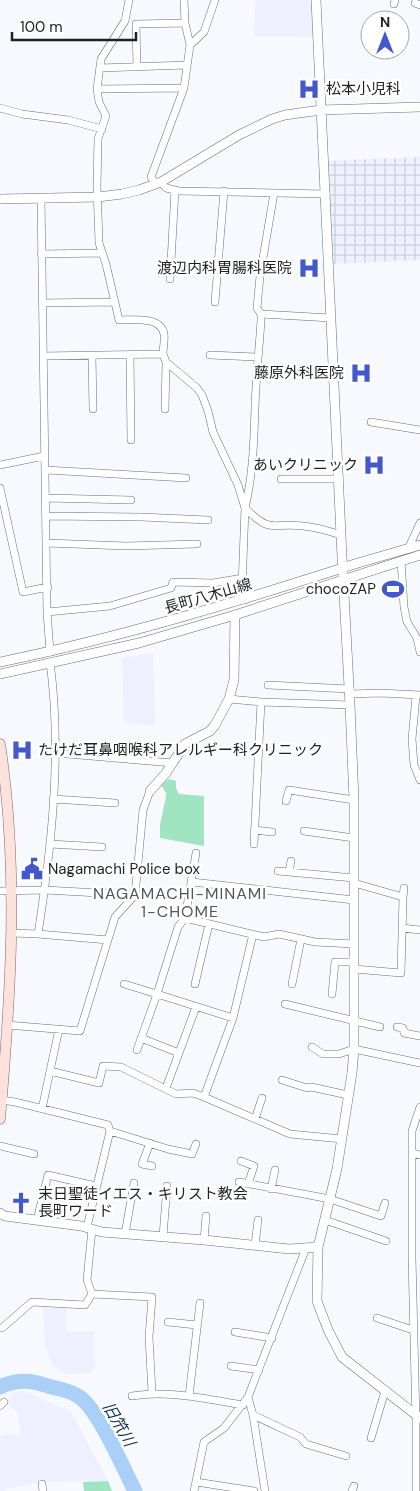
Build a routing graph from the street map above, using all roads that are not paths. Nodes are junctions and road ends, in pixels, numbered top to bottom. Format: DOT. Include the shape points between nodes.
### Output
graph roads {
  1 [pos="129,0"];
  2 [pos="184,0"];
  3 [pos="215,0"];
  4 [pos="316,0"];
  5 [pos="185,23"];
  6 [pos="190,45"];
  7 [pos="187,65"];
  8 [pos="138,67"];
  9 [pos="100,68"];
  10 [pos="184,88"];
  11 [pos="97,89"];
  12 [pos="420,107"];
  13 [pos="0,108"];
  14 [pos="321,110"];
  15 [pos="102,129"];
  16 [pos="159,183"];
  17 [pos="175,190"];
  18 [pos="224,191"];
  19 [pos="274,192"];
  20 [pos="326,194"];
  21 [pos="98,197"];
  22 [pos="41,198"];
  23 [pos="0,199"];
  24 [pos="102,253"];
  25 [pos="41,254"];
  26 [pos="170,279"];
  27 [pos="114,302"];
  28 [pos="215,302"];
  29 [pos="42,303"];
  30 [pos="261,314"];
  31 [pos="331,318"];
  32 [pos="163,354"];
  33 [pos="130,355"];
  34 [pos="210,355"];
  35 [pos="43,356"];
  36 [pos="92,356"];
  37 [pos="258,357"];
  38 [pos="166,362"];
  39 [pos="93,409"];
  40 [pos="165,409"];
  41 [pos="371,422"];
  42 [pos="420,430"];
  43 [pos="131,440"];
  44 [pos="44,456"];
  45 [pos="0,465"];
  46 [pos="46,470"];
  47 [pos="186,478"];
  48 [pos="281,479"];
  49 [pos="339,479"];
  50 [pos="0,488"];
  51 [pos="46,498"];
  52 [pos="131,500"];
  53 [pos="245,508"];
  54 [pos="46,516"];
  55 [pos="208,520"];
  56 [pos="420,523"];
  57 [pos="341,535"];
  58 [pos="47,542"];
  59 [pos="197,544"];
  60 [pos="420,544"];
  61 [pos="408,548"];
  62 [pos="420,555"];
  63 [pos="402,561"];
  64 [pos="343,569"];
  65 [pos="243,578"];
  66 [pos="343,580"];
  67 [pos="48,587"];
  68 [pos="245,600"];
  69 [pos="47,612"];
  70 [pos="235,615"];
  71 [pos="169,621"];
  72 [pos="172,634"];
  73 [pos="50,652"];
  74 [pos="420,652"];
  75 [pos="0,662"];
  76 [pos="50,662"];
  77 [pos="0,674"];
  78 [pos="268,685"];
  79 [pos="350,691"];
  80 [pos="418,696"];
  81 [pos="229,699"];
  82 [pos="261,702"];
  83 [pos="350,704"];
  84 [pos="0,744"];
  85 [pos="56,753"];
  86 [pos="173,763"];
  87 [pos="420,780"];
  88 [pos="150,791"];
  89 [pos="53,799"];
  90 [pos="354,800"];
  91 [pos="286,801"];
  92 [pos="115,803"];
  93 [pos="254,830"];
  94 [pos="304,831"];
  95 [pos="272,832"];
  96 [pos="354,838"];
  97 [pos="50,844"];
  98 [pos="254,844"];
  99 [pos="102,847"];
  100 [pos="196,853"];
  101 [pos="291,860"];
  102 [pos="278,870"];
  103 [pos="289,872"];
  104 [pos="354,881"];
  105 [pos="192,882"];
  106 [pos="404,888"];
  107 [pos="45,890"];
  108 [pos="0,891"];
  109 [pos="12,891"];
  110 [pos="135,895"];
  111 [pos="403,897"];
  112 [pos="354,900"];
  113 [pos="185,918"];
  114 [pos="209,924"];
  115 [pos="402,928"];
  116 [pos="420,930"];
  117 [pos="12,933"];
  118 [pos="38,934"];
  119 [pos="253,934"];
  120 [pos="301,939"];
  121 [pos="108,940"];
  122 [pos="354,944"];
  123 [pos="354,966"];
  124 [pos="124,984"];
  125 [pos="195,984"];
  126 [pos="292,984"];
  127 [pos="156,994"];
  128 [pos="332,994"];
  129 [pos="285,1004"];
  130 [pos="196,1006"];
  131 [pos="233,1018"];
  132 [pos="354,1021"];
  133 [pos="3,1026"];
  134 [pos="380,1027"];
  135 [pos="397,1027"];
  136 [pos="60,1029"];
  137 [pos="420,1036"];
  138 [pos="142,1038"];
  139 [pos="312,1047"];
  140 [pos="354,1049"];
  141 [pos="137,1050"];
  142 [pos="179,1053"];
  143 [pos="420,1063"];
  144 [pos="50,1071"];
  145 [pos="282,1080"];
  146 [pos="166,1088"];
  147 [pos="348,1095"];
  148 [pos="204,1097"];
  149 [pos="262,1098"];
  150 [pos="2,1100"];
  151 [pos="420,1107"];
  152 [pos="42,1109"];
  153 [pos="0,1118"];
  154 [pos="255,1119"];
  155 [pos="110,1131"];
  156 [pos="342,1139"];
  157 [pos="150,1143"];
  158 [pos="196,1144"];
  159 [pos="0,1146"];
  160 [pos="412,1153"];
  161 [pos="34,1154"];
  162 [pos="420,1155"];
  163 [pos="241,1161"];
  164 [pos="152,1166"];
  165 [pos="275,1170"];
  166 [pos="239,1182"];
  167 [pos="134,1183"];
  168 [pos="248,1184"];
  169 [pos="96,1186"];
  170 [pos="167,1186"];
  171 [pos="271,1189"];
  172 [pos="330,1199"];
  173 [pos="385,1203"];
  174 [pos="0,1212"];
  175 [pos="206,1216"];
  176 [pos="37,1220"];
  177 [pos="258,1220"];
  178 [pos="325,1220"];
  179 [pos="89,1228"];
  180 [pos="125,1234"];
  181 [pos="163,1236"];
  182 [pos="204,1240"];
  183 [pos="386,1242"];
  184 [pos="255,1245"];
  185 [pos="306,1248"];
  186 [pos="318,1248"];
  187 [pos="92,1294"];
  188 [pos="200,1303"];
  189 [pos="377,1318"];
  190 [pos="168,1322"];
  191 [pos="197,1325"];
  192 [pos="0,1328"];
  193 [pos="413,1330"];
  194 [pos="235,1332"];
  195 [pos="272,1338"];
  196 [pos="231,1366"];
  197 [pos="259,1370"];
  198 [pos="385,1391"];
  199 [pos="152,1393"];
  200 [pos="132,1396"];
  201 [pos="189,1396"];
  202 [pos="248,1397"];
  203 [pos="243,1405"];
  204 [pos="253,1414"];
  205 [pos="418,1416"];
  206 [pos="371,1438"];
  207 [pos="346,1456"];
  208 [pos="196,1482"];
  209 [pos="246,1490"];
  210 [pos="194,1491"];
  211 [pos="254,1491"];
  212 [pos="265,1491"];
  213 [pos="416,1491"];
  1 -- 9 [label="street" via="125,21 101,59"];
  2 -- 5 [label="street"];
  3 -- 6 [label="street" via="204,32"];
  4 -- 14 [label="street"];
  5 -- 6 [label="street"];
  5 -- 8 [label="street" via="136,24"];
  6 -- 7 [label="street"];
  7 -- 8 [label="street"];
  7 -- 10 [label="street"];
  8 -- 9 [label="street"];
  9 -- 11 [label="street"];
  10 -- 11 [label="street"];
  10 -- 16 [label="street" via="151,177"];
  11 -- 15 [label="street" via="106,116"];
  12 -- 14 [label="street"];
  13 -- 15 [label="street"];
  14 -- 16 [label="street" via="285,115 265,122"];
  14 -- 20 [label="street"];
  15 -- 21 [label="street" via="98,139"];
  16 -- 17 [label="street"];
  16 -- 21 [label="street" via="131,192"];
  17 -- 18 [label="street"];
  17 -- 26 [label="street"];
  18 -- 19 [label="street"];
  18 -- 28 [label="street"];
  19 -- 20 [label="street"];
  19 -- 30 [label="street" via="260,276 257,308"];
  20 -- 31 [label="street"];
  21 -- 22 [label="street"];
  21 -- 24 [label="street" via="98,243"];
  22 -- 23 [label="street"];
  22 -- 25 [label="street"];
  24 -- 25 [label="street"];
  24 -- 27 [label="street"];
  25 -- 29 [label="street"];
  27 -- 29 [label="street"];
  27 -- 32 [label="street" via="119,320 150,320 160,326 164,333"];
  29 -- 35 [label="street"];
  30 -- 31 [label="street"];
  30 -- 37 [label="street"];
  31 -- 49 [label="street"];
  32 -- 33 [label="street"];
  32 -- 38 [label="street"];
  33 -- 36 [label="street"];
  33 -- 43 [label="street"];
  34 -- 37 [label="street"];
  35 -- 36 [label="street"];
  35 -- 44 [label="street"];
  36 -- 39 [label="street"];
  37 -- 53 [label="street" via="255,443"];
  38 -- 40 [label="street"];
  38 -- 53 [label="street" via="202,395 213,432"];
  41 -- 42 [label="street"];
  44 -- 45 [label="street"];
  44 -- 46 [label="street"];
  46 -- 47 [label="street"];
  46 -- 51 [label="street"];
  48 -- 49 [label="street"];
  49 -- 57 [label="street"];
  50 -- 67 [label="street" via="23,592"];
  51 -- 52 [label="street"];
  51 -- 54 [label="street"];
  53 -- 57 [label="street" via="268,526 302,526"];
  53 -- 65 [label="street"];
  54 -- 55 [label="street"];
  54 -- 58 [label="street"];
  56 -- 61 [label="street"];
  57 -- 64 [label="street"];
  58 -- 59 [label="street" via="126,546"];
  58 -- 67 [label="street"];
  60 -- 61 [label="street, 長町八木山線"];
  61 -- 64 [label="street, 長町八木山線"];
  62 -- 63 [label="street"];
  63 -- 66 [label="street"];
  63 -- 74 [label="street" via="404,607"];
  64 -- 66 [label="street"];
  64 -- 68 [label="street, 長町八木山線"];
  65 -- 68 [label="street"];
  65 -- 69 [label="street" via="213,583 174,582 171,588 110,606"];
  66 -- 70 [label="street"];
  66 -- 79 [label="street"];
  67 -- 69 [label="street"];
  68 -- 71 [label="street, 長町八木山線"];
  69 -- 73 [label="street"];
  70 -- 72 [label="street"];
  70 -- 81 [label="street" via="234,680"];
  71 -- 72 [label="street"];
  71 -- 73 [label="street, 長町八木山線"];
  72 -- 76 [label="street"];
  73 -- 75 [label="street, 長町八木山線"];
  76 -- 77 [label="street"];
  76 -- 85 [label="street"];
  78 -- 79 [label="street"];
  79 -- 80 [label="street"];
  79 -- 83 [label="street"];
  80 -- 87 [label="street" via="412,739 414,765"];
  81 -- 82 [label="street"];
  81 -- 86 [label="street" via="215,726 188,741"];
  82 -- 83 [label="street"];
  82 -- 93 [label="street"];
  83 -- 90 [label="street"];
  84 -- 109 [label="main road" via="7,789"];
  85 -- 86 [label="street"];
  85 -- 89 [label="street"];
  86 -- 88 [label="street"];
  88 -- 110 [label="street" via="143,810"];
  89 -- 92 [label="street"];
  89 -- 97 [label="street"];
  90 -- 91 [label="street" via="289,790"];
  90 -- 96 [label="street"];
  93 -- 95 [label="street"];
  93 -- 98 [label="street"];
  94 -- 96 [label="street"];
  96 -- 104 [label="street"];
  97 -- 99 [label="street"];
  97 -- 107 [label="street"];
  100 -- 105 [label="street"];
  101 -- 103 [label="street"];
  102 -- 103 [label="street"];
  103 -- 104 [label="street"];
  104 -- 111 [label="street"];
  104 -- 112 [label="street"];
  105 -- 112 [label="street"];
  105 -- 113 [label="street"];
  106 -- 111 [label="street"];
  107 -- 109 [label="street"];
  107 -- 110 [label="street"];
  107 -- 118 [label="street"];
  108 -- 109 [label="street"];
  109 -- 117 [label="main road"];
  110 -- 121 [label="street" via="115,917"];
  111 -- 115 [label="street"];
  112 -- 122 [label="street"];
  113 -- 114 [label="street"];
  113 -- 127 [label="street" via="178,927"];
  114 -- 119 [label="street"];
  114 -- 125 [label="street"];
  115 -- 116 [label="street"];
  115 -- 123 [label="street" via="401,973"];
  117 -- 118 [label="street"];
  117 -- 133 [label="main road"];
  118 -- 121 [label="street"];
  119 -- 120 [label="street" via="278,934"];
  119 -- 131 [label="street"];
  120 -- 122 [label="street"];
  120 -- 126 [label="street"];
  121 -- 136 [label="street" via="80,1032"];
  122 -- 123 [label="street"];
  123 -- 128 [label="street" via="335,962"];
  123 -- 132 [label="street"];
  124 -- 127 [label="street"];
  127 -- 130 [label="street"];
  127 -- 138 [label="street"];
  129 -- 132 [label="street"];
  130 -- 131 [label="street"];
  130 -- 142 [label="street"];
  131 -- 148 [label="street"];
  132 -- 134 [label="street"];
  132 -- 140 [label="street"];
  133 -- 136 [label="street"];
  133 -- 150 [label="main road"];
  135 -- 137 [label="street"];
  136 -- 144 [label="street"];
  138 -- 141 [label="street"];
  138 -- 142 [label="street"];
  139 -- 140 [label="street" via="332,1055"];
  140 -- 143 [label="street"];
  140 -- 147 [label="street"];
  142 -- 146 [label="street"];
  144 -- 146 [label="street" via="99,1083 104,1066 121,1067"];
  144 -- 152 [label="street"];
  145 -- 147 [label="street"];
  146 -- 148 [label="street" via="176,1094 193,1093"];
  147 -- 156 [label="street"];
  148 -- 154 [label="street"];
  149 -- 154 [label="street"];
  150 -- 152 [label="street"];
  150 -- 153 [label="main road"];
  151 -- 160 [label="street" via="412,1130"];
  152 -- 155 [label="street" via="108,1125"];
  154 -- 156 [label="street" via="290,1134"];
  155 -- 157 [label="street"];
  155 -- 169 [label="street"];
  156 -- 172 [label="street"];
  157 -- 158 [label="street" via="192,1154"];
  157 -- 164 [label="street" via="142,1164"];
  159 -- 161 [label="street"];
  160 -- 162 [label="street"];
  160 -- 193 [label="street"];
  163 -- 168 [label="street" via="254,1166"];
  165 -- 171 [label="street"];
  166 -- 168 [label="street"];
  167 -- 180 [label="street"];
  168 -- 171 [label="street"];
  169 -- 176 [label="street" via="48,1175"];
  169 -- 179 [label="street"];
  170 -- 181 [label="street"];
  171 -- 172 [label="street"];
  172 -- 173 [label="street" via="381,1216"];
  172 -- 178 [label="street"];
  174 -- 176 [label="street" via="5,1216"];
  175 -- 182 [label="street"];
  176 -- 179 [label="street"];
  177 -- 184 [label="street"];
  178 -- 183 [label="street"];
  178 -- 186 [label="street"];
  179 -- 180 [label="street"];
  179 -- 187 [label="street" via="87,1280"];
  180 -- 181 [label="street"];
  181 -- 182 [label="street"];
  182 -- 184 [label="street"];
  184 -- 185 [label="street"];
  185 -- 186 [label="street"];
  185 -- 195 [label="street"];
  186 -- 198 [label="street" via="318,1300 328,1330 342,1356"];
  187 -- 192 [label="street" via="85,1305 32,1302"];
  187 -- 199 [label="street" via="152,1297"];
  188 -- 191 [label="street"];
  189 -- 193 [label="street"];
  190 -- 191 [label="street"];
  191 -- 201 [label="street"];
  193 -- 205 [label="street"];
  194 -- 195 [label="street"];
  195 -- 197 [label="street"];
  196 -- 197 [label="street"];
  197 -- 202 [label="street"];
  198 -- 205 [label="street"];
  198 -- 206 [label="street"];
  199 -- 200 [label="street"];
  199 -- 201 [label="street"];
  201 -- 203 [label="street"];
  202 -- 203 [label="street"];
  202 -- 204 [label="street"];
  203 -- 208 [label="street" via="224,1428 204,1442"];
  204 -- 207 [label="street" via="300,1437 306,1444"];
  204 -- 212 [label="street"];
  205 -- 213 [label="street"];
  208 -- 209 [label="street"];
  208 -- 210 [label="street"];
  209 -- 211 [label="street"];
}
